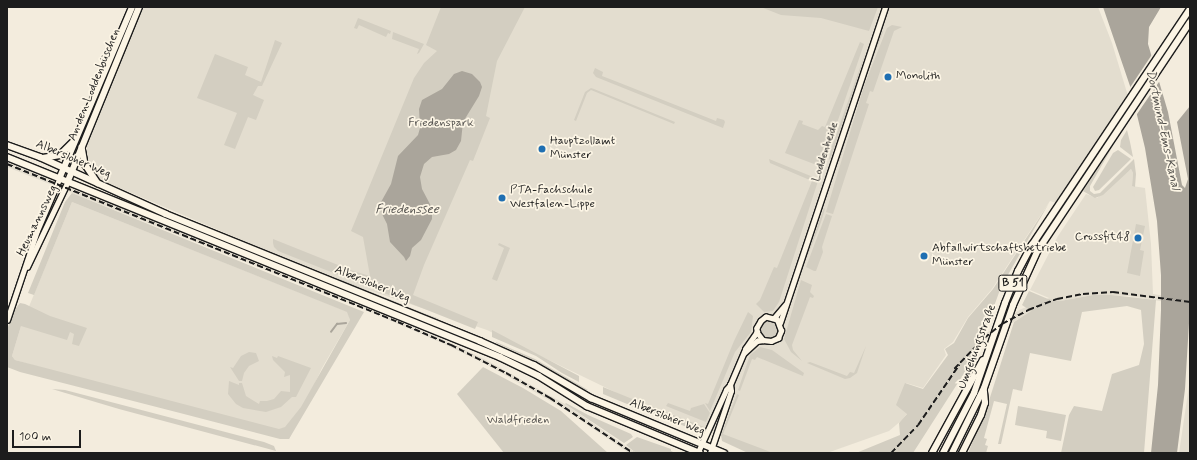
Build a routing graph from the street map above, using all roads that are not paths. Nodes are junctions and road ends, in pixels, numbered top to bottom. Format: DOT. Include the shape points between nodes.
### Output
graph roads {
  1 [pos="132,7"];
  2 [pos="139,7"];
  3 [pos="885,7"];
  4 [pos="1190,8"];
  5 [pos="1190,22"];
  6 [pos="77,137"];
  7 [pos="7,145"];
  8 [pos="82,146"];
  9 [pos="7,156"];
  10 [pos="40,157"];
  11 [pos="64,168"];
  12 [pos="72,172"];
  13 [pos="60,177"];
  14 [pos="68,181"];
  15 [pos="98,183"];
  16 [pos="26,269"];
  17 [pos="786,304"];
  18 [pos="774,318"];
  19 [pos="7,320"];
  20 [pos="780,323"];
  21 [pos="758,332"];
  22 [pos="763,340"];
  23 [pos="991,346"];
  24 [pos="744,353"];
  25 [pos="730,385"];
  26 [pos="984,388"];
  27 [pos="701,444"];
  28 [pos="711,450"];
  29 [pos="699,452"];
  30 [pos="724,453"];
  31 [pos="932,453"];
  32 [pos="944,453"];
  33 [pos="952,453"];
  34 [pos="962,453"];
  1 -- 6 [label="main road, An den Loddenbüschen"];
  2 -- 8 [label="main road, An den Loddenbüschen"];
  3 -- 17 [label="street, Loddenheide"];
  4 -- 23 [label="highway, Umgehungsstraße / B 51" via="1032,245 1012,285"];
  5 -- 26 [label="highway, Umgehungsstraße / B 51" via="1032,260 1008,317"];
  6 -- 10 [label="main road" via="60,154"];
  6 -- 11 [label="main road, An den Loddenbüschen"];
  7 -- 10 [label="main road, Albersloher Weg"];
  8 -- 12 [label="main road, An den Loddenbüschen"];
  8 -- 15 [label="main road" via="85,164"];
  9 -- 13 [label="main road, Albersloher Weg"];
  10 -- 11 [label="main road, Albersloher Weg"];
  11 -- 12 [label="main road, Albersloher Weg"];
  11 -- 13 [label="main road, An den Loddenbüschen"];
  12 -- 14 [label="main road, An den Loddenbüschen"];
  12 -- 15 [label="main road, Albersloher Weg"];
  13 -- 14 [label="main road, Albersloher Weg"];
  13 -- 16 [label="street, Heumannsweg" via="37,231"];
  14 -- 16 [label="street, Heumannsweg"];
  14 -- 29 [label="main road, Albersloher Weg" via="500,357 539,376 587,406"];
  15 -- 27 [label="main road, Albersloher Weg" via="166,214 480,340 534,365 598,401"];
  16 -- 19 [label="street, Heumannsweg"];
  17 -- 18 [label="street, Loddenheide"];
  17 -- 20 [label="street, Loddenheide"];
  18 -- 20 [label="street"];
  18 -- 21 [label="street, Loddenheide" via="766,317 762,320 758,324"];
  20 -- 22 [label="street, Loddenheide" via="778,338 771,341"];
  21 -- 22 [label="street"];
  21 -- 24 [label="street" via="744,348"];
  22 -- 24 [label="street" via="757,341"];
  23 -- 31 [label="highway, B 51"];
  23 -- 32 [label="highway, Umgehungsstraße / B 51" via="969,404"];
  24 -- 25 [label="street"];
  25 -- 27 [label="street"];
  25 -- 28 [label="street" via="731,390"];
  26 -- 33 [label="highway, Umgehungsstraße / B 51"];
  26 -- 34 [label="highway, B 51" via="981,414"];
  27 -- 28 [label="main road, Albersloher Weg"];
  27 -- 29 [label="street"];
  28 -- 30 [label="main road, Albersloher Weg"];
}
